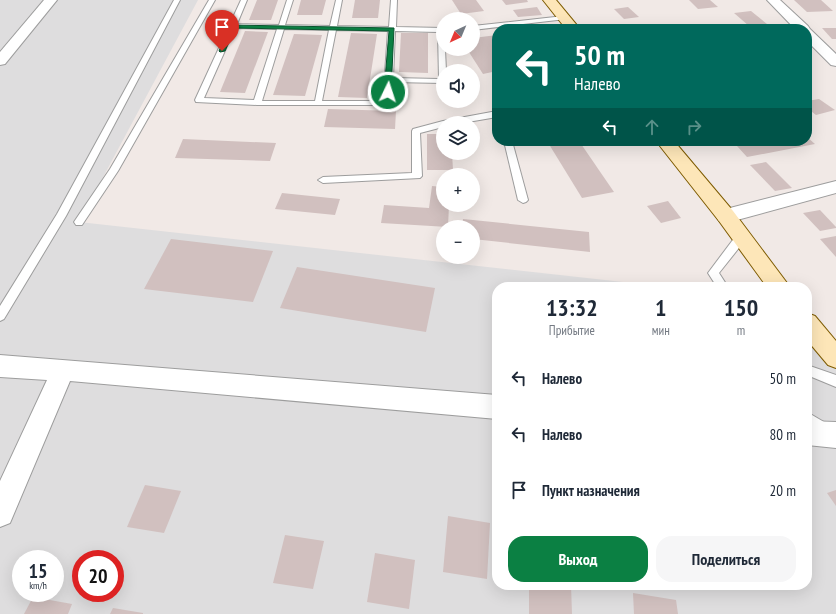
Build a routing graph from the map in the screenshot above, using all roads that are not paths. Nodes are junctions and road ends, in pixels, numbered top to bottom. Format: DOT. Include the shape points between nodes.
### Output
graph roads {
  1 [pos="51,0"];
  2 [pos="177,0"];
  3 [pos="212,0"];
  4 [pos="244,0"];
  5 [pos="290,0"];
  6 [pos="339,0"];
  7 [pos="394,0"];
  8 [pos="550,0"];
  9 [pos="773,0"];
  10 [pos="564,18"];
  11 [pos="509,24"];
  12 [pos="569,24"];
  13 [pos="798,24"];
  14 [pos="233,26"];
  15 [pos="492,26"];
  16 [pos="282,27"];
  17 [pos="480,27"];
  18 [pos="335,28"];
  19 [pos="392,29"];
  20 [pos="436,30"];
  21 [pos="812,38"];
  22 [pos="442,56"];
  23 [pos="0,61"];
  24 [pos="836,62"];
  25 [pos="388,80"];
  26 [pos="257,103"];
  27 [pos="318,103"];
  28 [pos="492,115"];
  29 [pos="480,117"];
  30 [pos="436,126"];
  31 [pos="509,146"];
  32 [pos="669,146"];
  33 [pos="323,180"];
  34 [pos="836,187"];
  35 [pos="523,200"];
  36 [pos="726,216"];
  37 [pos="79,222"];
  38 [pos="742,236"];
  39 [pos="719,282"];
  40 [pos="775,282"];
  41 [pos="0,316"];
  42 [pos="812,329"];
  43 [pos="836,358"];
  44 [pos="0,366"];
  45 [pos="63,370"];
  46 [pos="812,372"];
  47 [pos="836,381"];
  48 [pos="492,407"];
  49 [pos="812,421"];
  50 [pos="812,433"];
  51 [pos="835,435"];
  52 [pos="0,513"];
  1 -- 23 [label="street"];
  2 -- 41 [label="lane" via="61,216"];
  3 -- 37 [label="lane" via="114,171"];
  4 -- 14 [label="lane"];
  5 -- 16 [label="lane"];
  6 -- 18 [label="lane"];
  7 -- 19 [label="lane"];
  8 -- 10 [label="main road"];
  9 -- 13 [label="street"];
  10 -- 11 [label="lane"];
  10 -- 12 [label="main road"];
  14 -- 16 [label="lane"];
  14 -- 26 [label="lane" via="199,100"];
  15 -- 17 [label="lane"];
  16 -- 18 [label="lane"];
  16 -- 26 [label="lane"];
  18 -- 19 [label="lane"];
  18 -- 27 [label="lane"];
  19 -- 20 [label="lane"];
  19 -- 25 [label="lane"];
  21 -- 24 [label="street"];
  22 -- 25 [label="lane" via="443,82"];
  25 -- 27 [label="lane" via="387,103"];
  26 -- 27 [label="lane"];
  28 -- 29 [label="lane"];
  30 -- 33 [label="lane" via="416,131 417,176"];
  31 -- 35 [label="lane"];
  32 -- 36 [label="main road"];
  34 -- 36 [label="street"];
  36 -- 38 [label="main road"];
  38 -- 39 [label="lane" via="713,273"];
  38 -- 40 [label="main road"];
  42 -- 43 [label="main road"];
  44 -- 45 [label="street"];
  45 -- 48 [label="street"];
  45 -- 52 [label="street"];
  46 -- 47 [label="lane"];
  49 -- 51 [label="lane"];
  50 -- 51 [label="street"];
}
